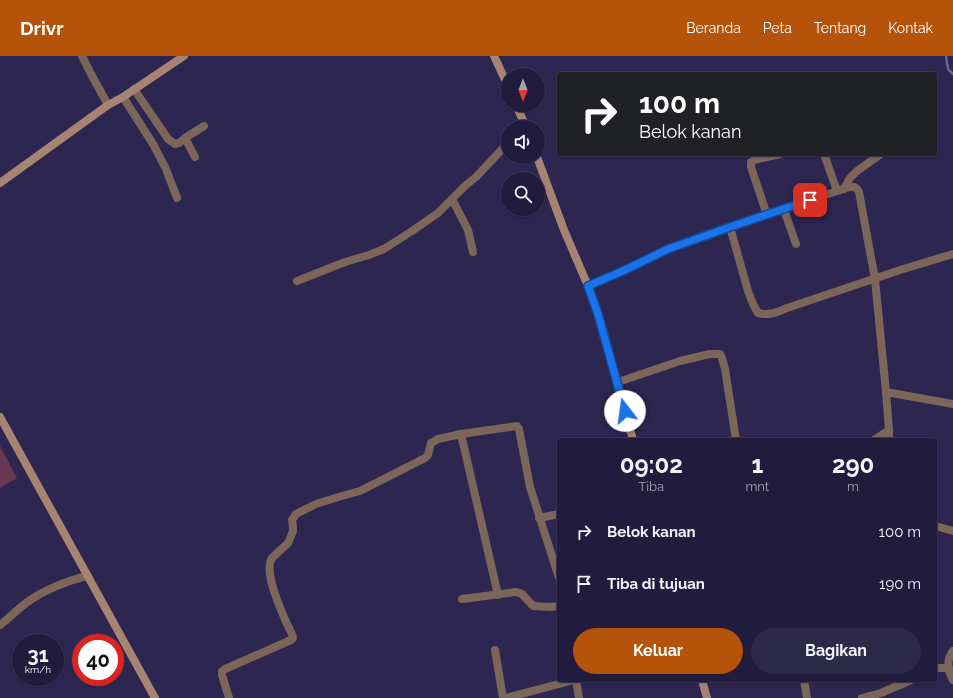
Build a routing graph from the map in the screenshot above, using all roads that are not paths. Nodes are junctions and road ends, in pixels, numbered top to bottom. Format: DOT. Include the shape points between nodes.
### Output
graph roads {
  1 [pos="82,56"];
  2 [pos="184,56"];
  3 [pos="494,56"];
  4 [pos="501,71"];
  5 [pos="134,89"];
  6 [pos="122,97"];
  7 [pos="108,105"];
  8 [pos="204,126"];
  9 [pos="185,138"];
  10 [pos="501,150"];
  11 [pos="771,156"];
  12 [pos="825,156"];
  13 [pos="878,156"];
  14 [pos="195,157"];
  15 [pos="540,164"];
  16 [pos="0,183"];
  17 [pos="841,190"];
  18 [pos="177,198"];
  19 [pos="452,199"];
  20 [pos="784,210"];
  21 [pos="767,215"];
  22 [pos="730,227"];
  23 [pos="796,244"];
  24 [pos="473,252"];
  25 [pos="953,254"];
  26 [pos="875,279"];
  27 [pos="297,281"];
  28 [pos="588,286"];
  29 [pos="618,382"];
  30 [pos="886,392"];
  31 [pos="953,404"];
  32 [pos="0,417"];
  33 [pos="889,430"];
  34 [pos="461,434"];
  35 [pos="632,438"];
  36 [pos="736,438"];
  37 [pos="877,438"];
  38 [pos="889,438"];
  39 [pos="557,514"];
  40 [pos="539,518"];
  41 [pos="939,527"];
  42 [pos="953,531"];
  43 [pos="557,572"];
  44 [pos="88,576"];
  45 [pos="498,595"];
  46 [pos="462,599"];
  47 [pos="557,606"];
  48 [pos="0,625"];
  49 [pos="495,650"];
  50 [pos="953,651"];
  51 [pos="937,668"];
  52 [pos="948,668"];
  53 [pos="953,680"];
  54 [pos="567,682"];
  55 [pos="575,682"];
  56 [pos="703,682"];
  57 [pos="804,682"];
  58 [pos="906,682"];
  59 [pos="155,698"];
  60 [pos="229,698"];
  61 [pos="503,698"];
  62 [pos="506,698"];
  63 [pos="579,698"];
  64 [pos="707,698"];
  65 [pos="807,698"];
  66 [pos="862,698"];
  1 -- 7 [label="street"];
  2 -- 5 [label="street"];
  3 -- 4 [label="street"];
  5 -- 6 [label="street"];
  5 -- 9 [label="street" via="172,143 179,143"];
  6 -- 7 [label="street"];
  6 -- 18 [label="street" via="153,144"];
  7 -- 16 [label="street"];
  8 -- 9 [label="street"];
  9 -- 14 [label="street"];
  10 -- 19 [label="street"];
  11 -- 21 [label="street" via="751,162"];
  12 -- 17 [label="street"];
  13 -- 17 [label="street" via="857,171"];
  15 -- 28 [label="street"];
  17 -- 20 [label="street"];
  17 -- 26 [label="street" via="854,187 858,189"];
  19 -- 24 [label="street" via="468,230"];
  19 -- 27 [label="street" via="425,223 384,249"];
  20 -- 21 [label="street"];
  20 -- 23 [label="street"];
  21 -- 22 [label="street"];
  22 -- 26 [label="street" via="748,291 758,313 769,315"];
  22 -- 28 [label="street" via="668,249"];
  25 -- 26 [label="street"];
  26 -- 30 [label="street"];
  28 -- 29 [label="street"];
  29 -- 35 [label="street"];
  29 -- 36 [label="street" via="680,361 720,354 725,369"];
  30 -- 31 [label="street"];
  30 -- 33 [label="street"];
  32 -- 44 [label="street"];
  33 -- 37 [label="street"];
  33 -- 38 [label="street"];
  34 -- 40 [label="street" via="518,427 529,484"];
  34 -- 45 [label="street"];
  34 -- 60 [label="street" via="434,440 425,458 360,491 316,504 296,514 292,520 293,531 288,543 270,561 273,587 293,638 222,671"];
  39 -- 40 [label="street"];
  40 -- 43 [label="street"];
  41 -- 42 [label="street"];
  44 -- 48 [label="street" via="50,589 27,602"];
  44 -- 59 [label="street"];
  45 -- 46 [label="street"];
  45 -- 47 [label="street" via="516,592 522,594 533,606"];
  49 -- 61 [label="street"];
  50 -- 52 [label="street"];
  51 -- 52 [label="street"];
  52 -- 53 [label="street"];
  54 -- 62 [label="street"];
  55 -- 63 [label="street"];
  56 -- 64 [label="street"];
  57 -- 65 [label="street"];
  58 -- 66 [label="street"];
}
